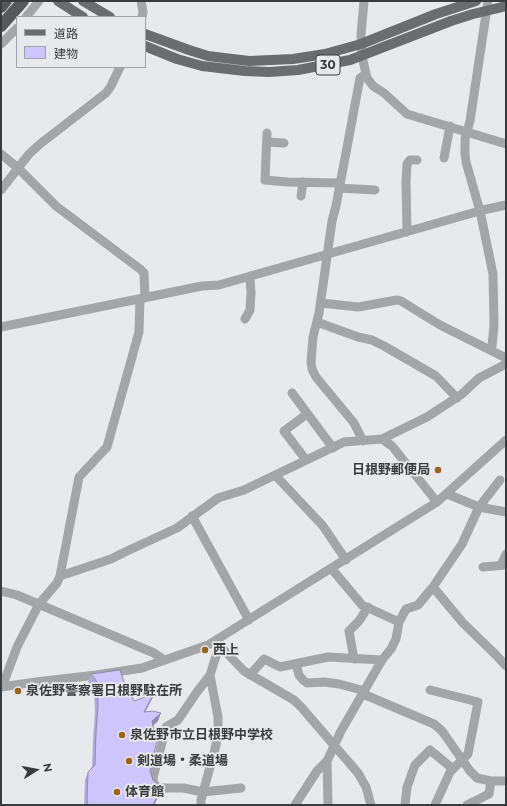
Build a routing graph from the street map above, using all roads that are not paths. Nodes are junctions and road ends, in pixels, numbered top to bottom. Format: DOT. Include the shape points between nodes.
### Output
graph roads {
  1 [pos="6,1"];
  2 [pos="23,1"];
  3 [pos="39,1"];
  4 [pos="58,1"];
  5 [pos="83,1"];
  6 [pos="141,1"];
  7 [pos="364,1"];
  8 [pos="476,1"];
  9 [pos="488,6"];
  10 [pos="506,6"];
  11 [pos="1,7"];
  12 [pos="27,16"];
  13 [pos="81,16"];
  14 [pos="108,16"];
  15 [pos="142,16"];
  16 [pos="1,26"];
  17 [pos="16,29"];
  18 [pos="146,34"];
  19 [pos="1,44"];
  20 [pos="361,44"];
  21 [pos="146,46"];
  22 [pos="362,56"];
  23 [pos="120,68"];
  24 [pos="366,74"];
  25 [pos="450,126"];
  26 [pos="466,131"];
  27 [pos="267,133"];
  28 [pos="267,142"];
  29 [pos="284,143"];
  30 [pos="506,144"];
  31 [pos="1,154"];
  32 [pos="444,158"];
  33 [pos="417,160"];
  34 [pos="18,168"];
  35 [pos="303,182"];
  36 [pos="340,185"];
  37 [pos="1,190"];
  38 [pos="375,190"];
  39 [pos="300,196"];
  40 [pos="506,205"];
  41 [pos="480,211"];
  42 [pos="408,232"];
  43 [pos="327,255"];
  44 [pos="250,276"];
  45 [pos="142,299"];
  46 [pos="321,303"];
  47 [pos="246,319"];
  48 [pos="317,322"];
  49 [pos="1,327"];
  50 [pos="490,350"];
  51 [pos="506,358"];
  52 [pos="506,364"];
  53 [pos="292,393"];
  54 [pos="456,398"];
  55 [pos="307,414"];
  56 [pos="382,440"];
  57 [pos="506,440"];
  58 [pos="363,441"];
  59 [pos="333,448"];
  60 [pos="306,460"];
  61 [pos="275,475"];
  62 [pos="500,480"];
  63 [pos="447,494"];
  64 [pos="437,502"];
  65 [pos="479,507"];
  66 [pos="506,512"];
  67 [pos="192,516"];
  68 [pos="506,554"];
  69 [pos="346,560"];
  70 [pos="504,565"];
  71 [pos="483,567"];
  72 [pos="332,568"];
  73 [pos="60,576"];
  74 [pos="433,587"];
  75 [pos="1,591"];
  76 [pos="39,604"];
  77 [pos="368,607"];
  78 [pos="249,620"];
  79 [pos="399,622"];
  80 [pos="219,643"];
  81 [pos="354,659"];
  82 [pos="164,660"];
  83 [pos="382,660"];
  84 [pos="296,664"];
  85 [pos="506,666"];
  86 [pos="210,675"];
  87 [pos="250,675"];
  88 [pos="1,687"];
  89 [pos="430,690"];
  90 [pos="364,692"];
  91 [pos="335,746"];
  92 [pos="463,760"];
  93 [pos="327,761"];
  94 [pos="453,769"];
  95 [pos="491,781"];
  96 [pos="506,781"];
  97 [pos="241,788"];
  98 [pos="203,792"];
  99 [pos="201,805"];
  100 [pos="295,805"];
  101 [pos="328,805"];
  102 [pos="371,805"];
  103 [pos="405,805"];
  104 [pos="435,805"];
  105 [pos="467,805"];
  1 -- 11 [label="highway"];
  2 -- 16 [label="highway"];
  3 -- 12 [label="street"];
  4 -- 13 [label="main road"];
  5 -- 14 [label="main road"];
  6 -- 15 [label="street"];
  7 -- 20 [label="street"];
  8 -- 20 [label="main road, 30"];
  9 -- 10 [label="main road, 30"];
  9 -- 22 [label="main road, 30"];
  9 -- 26 [label="street" via="470,121"];
  17 -- 19 [label="street"];
  18 -- 20 [label="main road, 30" via="208,56 249,61 294,59"];
  20 -- 22 [label="street"];
  21 -- 22 [label="main road, 30" via="202,66 245,71 298,70"];
  22 -- 24 [label="street"];
  23 -- 34 [label="street" via="106,93 40,144"];
  24 -- 25 [label="street" via="373,86 384,92 408,114"];
  24 -- 36 [label="street" via="360,78"];
  25 -- 26 [label="street"];
  25 -- 32 [label="street"];
  26 -- 30 [label="street"];
  26 -- 41 [label="street" via="466,162"];
  27 -- 28 [label="street"];
  28 -- 29 [label="street"];
  28 -- 35 [label="street" via="266,180"];
  31 -- 34 [label="street"];
  33 -- 42 [label="street" via="410,160 407,164"];
  34 -- 37 [label="street"];
  34 -- 45 [label="street" via="56,206 144,273"];
  35 -- 36 [label="street"];
  35 -- 39 [label="street"];
  36 -- 38 [label="street"];
  36 -- 43 [label="street"];
  40 -- 41 [label="street"];
  41 -- 42 [label="street"];
  41 -- 50 [label="street" via="493,274 494,326"];
  42 -- 43 [label="street"];
  43 -- 44 [label="street"];
  43 -- 46 [label="street"];
  44 -- 45 [label="street" via="219,285 202,286"];
  44 -- 47 [label="street" via="250,310"];
  45 -- 49 [label="street"];
  45 -- 73 [label="street" via="139,332 107,447 79,477"];
  46 -- 48 [label="street"];
  46 -- 50 [label="street" via="358,307 398,300"];
  48 -- 54 [label="street" via="384,346 436,376"];
  48 -- 58 [label="street" via="311,348 312,369 354,423"];
  50 -- 51 [label="street"];
  52 -- 54 [label="street" via="479,378"];
  53 -- 55 [label="street"];
  54 -- 56 [label="street"];
  55 -- 59 [label="street"];
  55 -- 60 [label="street" via="284,431"];
  56 -- 58 [label="street"];
  56 -- 64 [label="street" via="392,446"];
  57 -- 63 [label="street"];
  58 -- 59 [label="street" via="344,442"];
  59 -- 60 [label="street"];
  60 -- 61 [label="street"];
  61 -- 67 [label="street" via="244,490 218,498"];
  61 -- 69 [label="street" via="323,526"];
  62 -- 65 [label="street"];
  63 -- 64 [label="street"];
  63 -- 65 [label="street"];
  64 -- 69 [label="street"];
  65 -- 66 [label="street"];
  65 -- 74 [label="street" via="462,544"];
  67 -- 73 [label="street" via="177,528 111,559"];
  67 -- 78 [label="street"];
  68 -- 70 [label="street"];
  69 -- 72 [label="street"];
  70 -- 71 [label="street"];
  72 -- 77 [label="street" via="362,605"];
  72 -- 78 [label="street"];
  73 -- 76 [label="street"];
  74 -- 79 [label="street" via="418,605 406,609"];
  74 -- 85 [label="street" via="462,623"];
  75 -- 76 [label="street"];
  76 -- 82 [label="street" via="154,653"];
  76 -- 88 [label="street" via="17,647"];
  77 -- 79 [label="street"];
  77 -- 81 [label="street" via="350,631"];
  78 -- 80 [label="street"];
  79 -- 83 [label="street" via="396,639"];
  80 -- 82 [label="street"];
  80 -- 86 [label="street"];
  80 -- 87 [label="street"];
  81 -- 83 [label="street"];
  81 -- 84 [label="street" via="328,658"];
  82 -- 88 [label="street" via="142,668"];
  83 -- 90 [label="street"];
  84 -- 87 [label="street" via="280,667 264,659"];
  84 -- 90 [label="street" via="299,675 307,683 339,684"];
  86 -- 98 [label="street" via="218,717 218,733"];
  86 -- 98 [label="street" via="178,720 166,727 153,778 154,784 159,788 182,788"];
  87 -- 91 [label="street" via="294,700"];
  89 -- 92 [label="street" via="478,702 468,754"];
  90 -- 91 [label="street"];
  90 -- 92 [label="street" via="434,724"];
  91 -- 93 [label="street"];
  91 -- 102 [label="street" via="358,773 366,787"];
  92 -- 94 [label="street"];
  92 -- 95 [label="street" via="477,778"];
  93 -- 100 [label="street" via="317,771"];
  93 -- 101 [label="street"];
  94 -- 103 [label="street" via="430,750 415,765 406,788"];
  94 -- 104 [label="street"];
  95 -- 96 [label="street"];
  95 -- 105 [label="street" via="489,794"];
  97 -- 98 [label="street"];
  98 -- 99 [label="street"];
}
